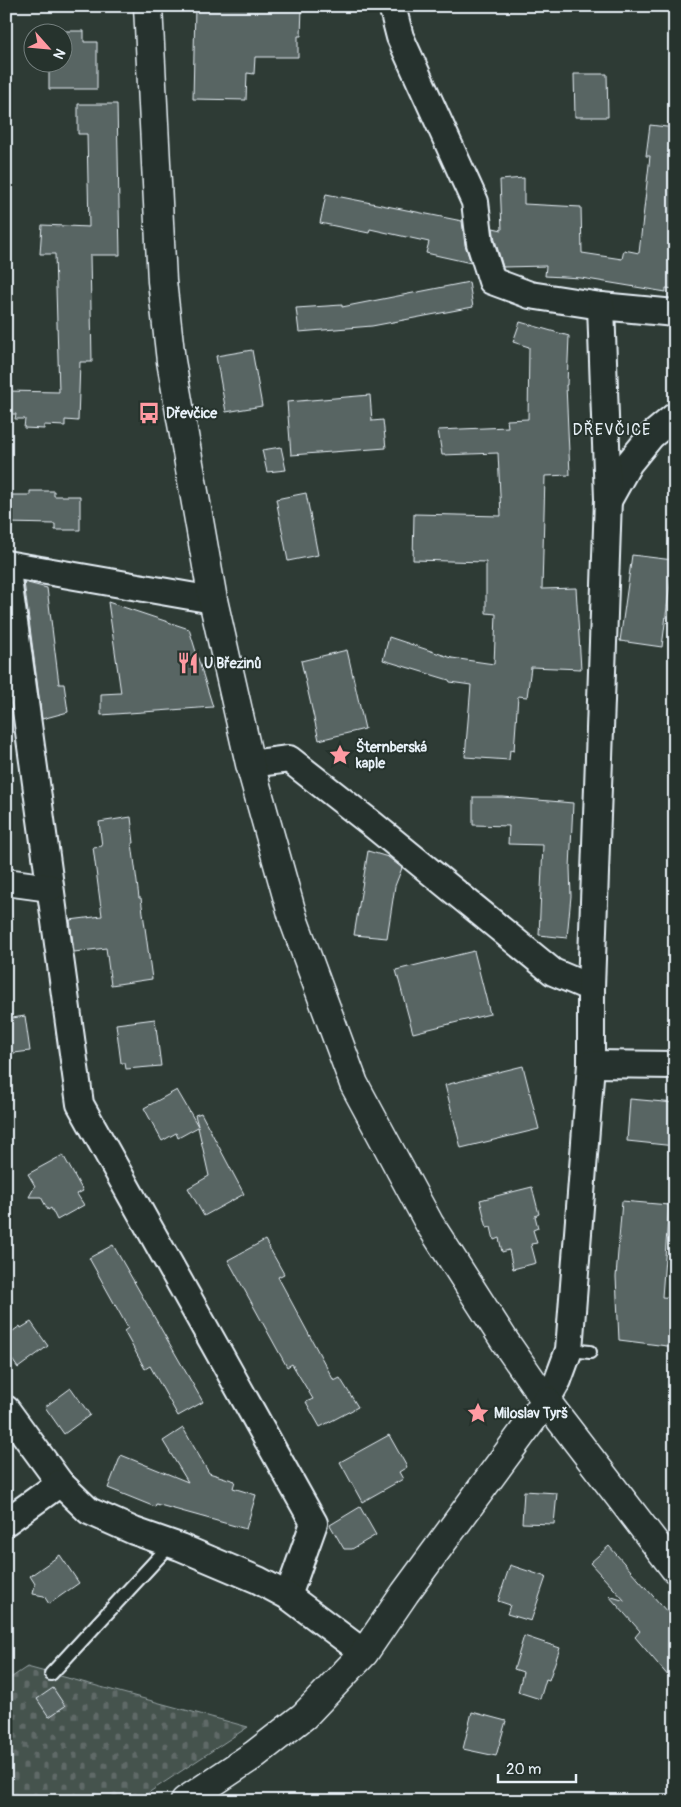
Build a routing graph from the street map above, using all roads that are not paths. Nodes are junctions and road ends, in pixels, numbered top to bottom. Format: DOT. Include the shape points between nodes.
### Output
graph roads {
  1 [pos="148,6"];
  2 [pos="392,6"];
  3 [pos="601,306"];
  4 [pos="675,313"];
  5 [pos="675,416"];
  6 [pos="608,499"];
  7 [pos="6,564"];
  8 [pos="213,600"];
  9 [pos="250,764"];
  10 [pos="6,882"];
  11 [pos="50,888"];
  12 [pos="591,988"];
  13 [pos="590,1064"];
  14 [pos="675,1065"];
  15 [pos="546,1401"];
  16 [pos="6,1409"];
  17 [pos="60,1483"];
  18 [pos="6,1522"];
  19 [pos="171,1544"];
  20 [pos="675,1569"];
  21 [pos="288,1596"];
  22 [pos="364,1653"];
  23 [pos="52,1674"];
  24 [pos="185,1801"];
  1 -- 8 [label="main road" via="162,281 170,352"];
  2 -- 3 [label="street" via="400,37 475,202 480,243 492,281 530,295"];
  3 -- 4 [label="street"];
  3 -- 6 [label="street"];
  5 -- 6 [label="street" via="629,463"];
  6 -- 12 [label="street"];
  7 -- 8 [label="street"];
  7 -- 11 [label="street"];
  8 -- 9 [label="main road"];
  9 -- 12 [label="street" via="289,759 553,972"];
  9 -- 15 [label="main road" via="294,921 354,1084 429,1223"];
  10 -- 11 [label="street"];
  11 -- 21 [label="street" via="80,1104 314,1524"];
  12 -- 13 [label="street"];
  13 -- 14 [label="street"];
  13 -- 15 [label="street" via="580,1351"];
  15 -- 20 [label="main road"];
  15 -- 22 [label="main road"];
  16 -- 17 [label="street"];
  17 -- 18 [label="street"];
  17 -- 19 [label="street" via="89,1511"];
  19 -- 21 [label="street"];
  19 -- 23 [label="lane"];
  21 -- 22 [label="street"];
  22 -- 24 [label="main road" via="304,1716 254,1755"];
}
